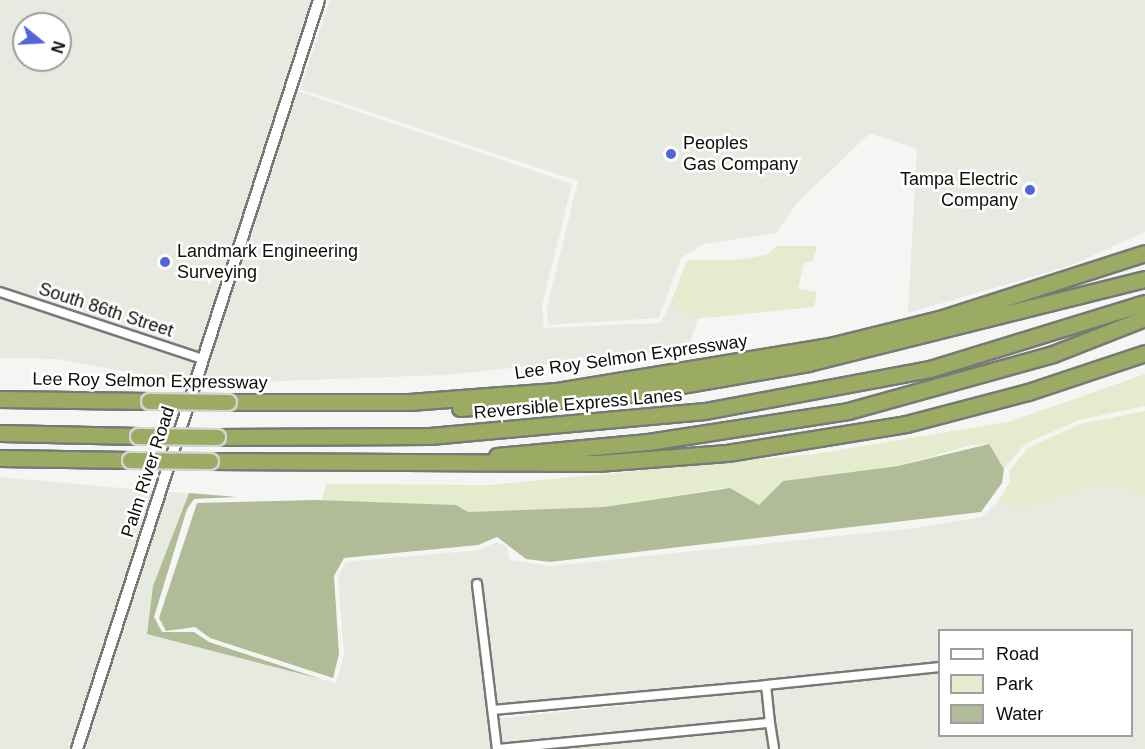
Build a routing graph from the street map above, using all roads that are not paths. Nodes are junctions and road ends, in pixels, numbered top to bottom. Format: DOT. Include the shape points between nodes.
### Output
graph roads {
  1 [pos="318,0"];
  2 [pos="1145,253"];
  3 [pos="1145,279"];
  4 [pos="0,292"];
  5 [pos="1145,303"];
  6 [pos="1145,318"];
  7 [pos="1145,353"];
  8 [pos="202,359"];
  9 [pos="0,399"];
  10 [pos="409,402"];
  11 [pos="0,433"];
  12 [pos="0,458"];
  13 [pos="474,464"];
  14 [pos="477,584"];
  15 [pos="938,667"];
  16 [pos="766,685"];
  17 [pos="493,710"];
  18 [pos="770,723"];
  19 [pos="77,749"];
  20 [pos="498,749"];
  21 [pos="774,749"];
  1 -- 8 [label="street, Palm River Road"];
  2 -- 10 [label="highway, Lee Roy Selmon Expressway" via="975,309 834,345 557,391"];
  3 -- 10 [label="highway" via="898,345 742,376 527,404 457,409"];
  4 -- 8 [label="street, South 86th Street"];
  5 -- 11 [label="highway, Reversible Express Lanes, bridge" via="930,369 705,411 442,435"];
  6 -- 13 [label="highway" via="1053,354 848,411 648,442 503,455"];
  7 -- 13 [label="highway" via="987,403 787,446 597,463"];
  8 -- 19 [label="street, Palm River Road"];
  9 -- 10 [label="highway, Lee Roy Selmon Expressway, bridge"];
  12 -- 13 [label="highway, bridge"];
  14 -- 17 [label="street"];
  15 -- 16 [label="street"];
  16 -- 17 [label="street"];
  16 -- 18 [label="street"];
  17 -- 20 [label="street"];
  18 -- 20 [label="street"];
  18 -- 21 [label="street"];
}
